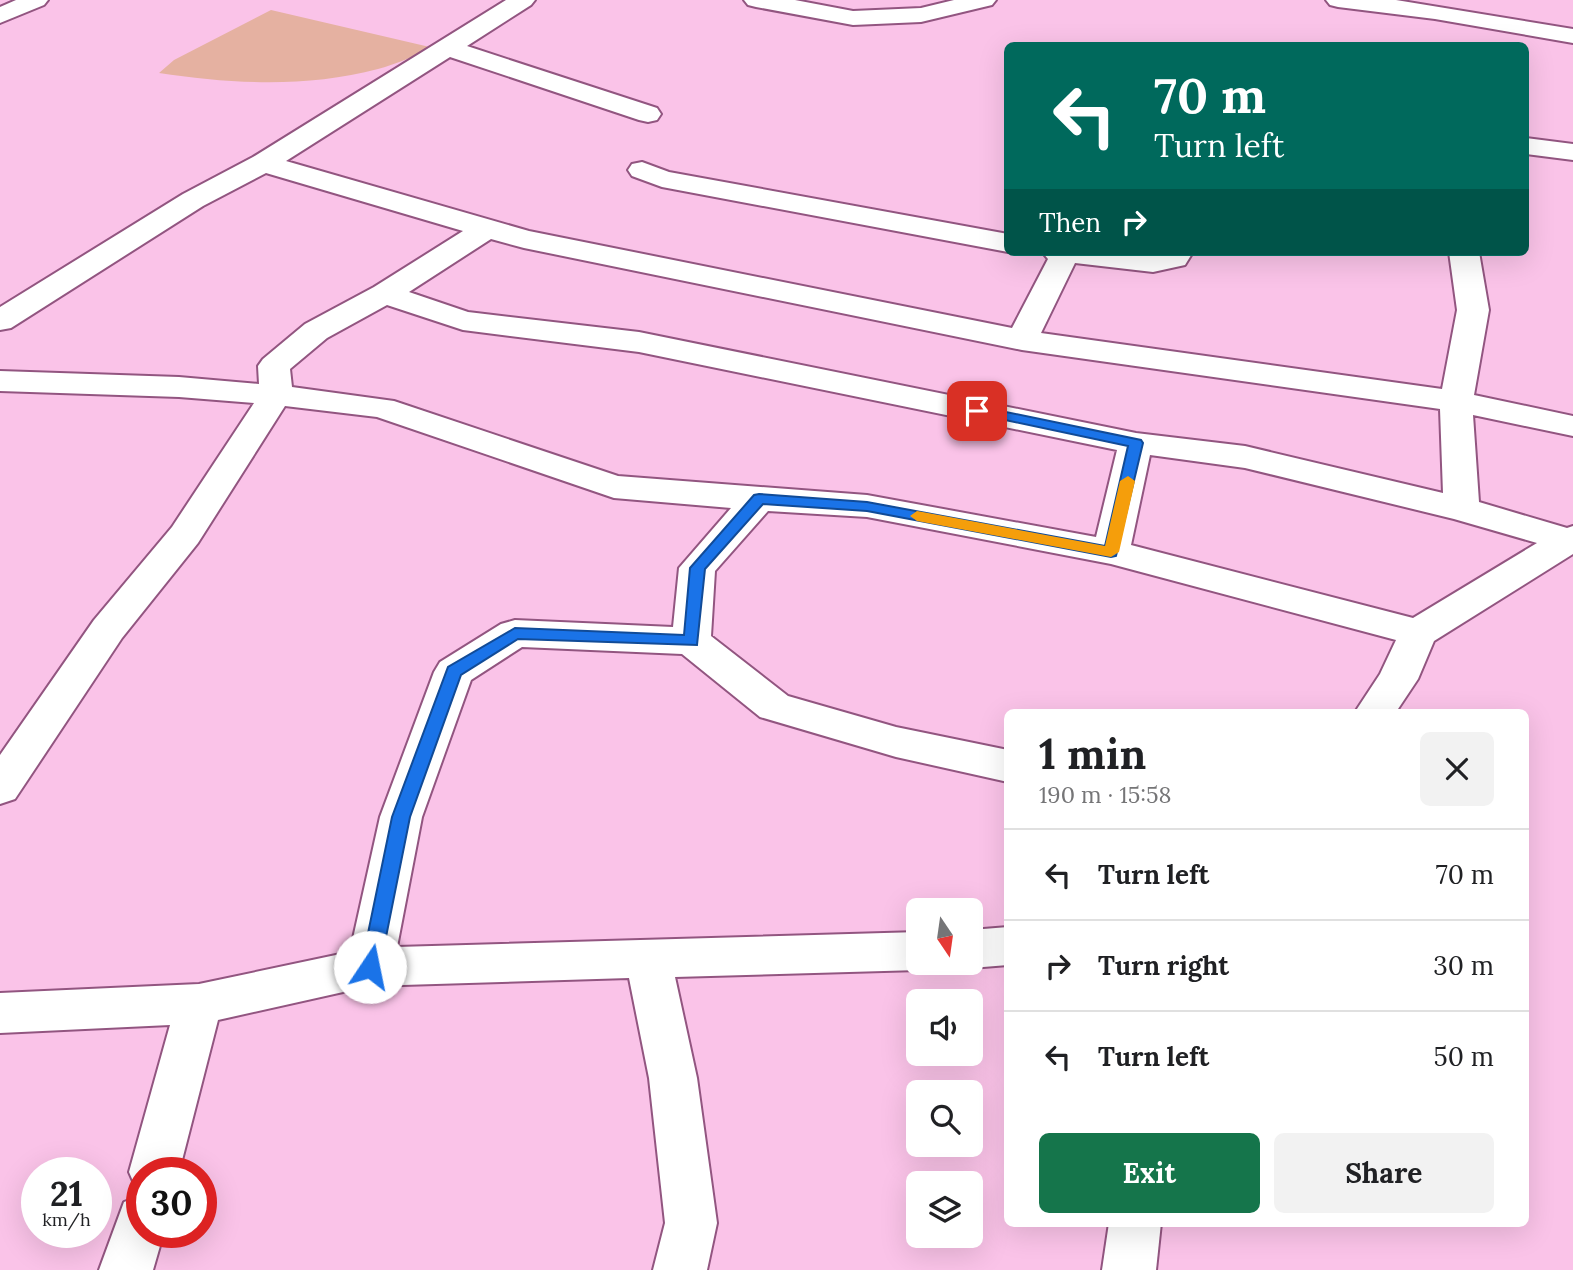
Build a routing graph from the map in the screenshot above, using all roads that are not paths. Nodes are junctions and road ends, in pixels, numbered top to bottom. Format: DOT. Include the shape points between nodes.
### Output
graph roads {
  1 [pos="36,0"];
  2 [pos="523,0"];
  3 [pos="756,0"];
  4 [pos="985,0"];
  5 [pos="1338,0"];
  6 [pos="0,16"];
  7 [pos="1573,36"];
  8 [pos="447,48"];
  9 [pos="648,114"];
  10 [pos="1529,146"];
  11 [pos="1573,152"];
  12 [pos="263,163"];
  13 [pos="642,170"];
  14 [pos="489,227"];
  15 [pos="1004,242"];
  16 [pos="1060,256"];
  17 [pos="1086,256"];
  18 [pos="1176,256"];
  19 [pos="1465,256"];
  20 [pos="385,295"];
  21 [pos="0,321"];
  22 [pos="1022,340"];
  23 [pos="0,381"];
  24 [pos="276,395"];
  25 [pos="1456,401"];
  26 [pos="1573,426"];
  27 [pos="1136,443"];
  28 [pos="759,499"];
  29 [pos="1462,509"];
  30 [pos="1572,540"];
  31 [pos="1111,552"];
  32 [pos="1418,633"];
  33 [pos="691,641"];
  34 [pos="1377,709"];
  35 [pos="1004,765"];
  36 [pos="0,788"];
  37 [pos="1004,946"];
  38 [pos="984,948"];
  39 [pos="906,951"];
  40 [pos="648,959"];
  41 [pos="370,967"];
  42 [pos="199,1004"];
  43 [pos="0,1013"];
  44 [pos="158,1157"];
  45 [pos="1134,1227"];
  46 [pos="133,1248"];
  47 [pos="126,1270"];
  48 [pos="680,1270"];
  49 [pos="1129,1270"];
  1 -- 6 [label="street"];
  2 -- 8 [label="street"];
  3 -- 4 [label="street" via="853,18 921,15"];
  5 -- 7 [label="street"];
  8 -- 9 [label="street"];
  8 -- 12 [label="street"];
  10 -- 11 [label="street"];
  12 -- 14 [label="street"];
  12 -- 21 [label="street" via="193,200"];
  13 -- 15 [label="street" via="662,179"];
  14 -- 20 [label="street"];
  14 -- 22 [label="street" via="524,239"];
  16 -- 22 [label="street"];
  17 -- 18 [label="street" via="1153,264"];
  19 -- 25 [label="street" via="1473,310"];
  20 -- 24 [label="street" via="316,331 274,366"];
  20 -- 27 [label="street" via="463,321 639,342"];
  22 -- 25 [label="street"];
  23 -- 24 [label="street"];
  24 -- 28 [label="street" via="382,408 614,488"];
  24 -- 36 [label="street" via="185,536 108,629"];
  25 -- 26 [label="street"];
  25 -- 29 [label="street"];
  27 -- 29 [label="street" via="1245,457"];
  27 -- 31 [label="street"];
  28 -- 31 [label="street" via="867,506"];
  28 -- 33 [label="street" via="697,568"];
  29 -- 30 [label="street"];
  30 -- 32 [label="street"];
  31 -- 32 [label="street"];
  32 -- 34 [label="street" via="1398,679"];
  33 -- 35 [label="street" via="774,707 896,742"];
  33 -- 41 [label="street" via="515,633 454,671 401,817"];
  37 -- 38 [label="street"];
  39 -- 40 [label="street"];
  40 -- 41 [label="street"];
  40 -- 48 [label="street" via="673,1078 691,1223"];
  41 -- 42 [label="street"];
  42 -- 43 [label="street"];
  42 -- 44 [label="street"];
  45 -- 49 [label="street"];
  46 -- 47 [label="street"];
}
